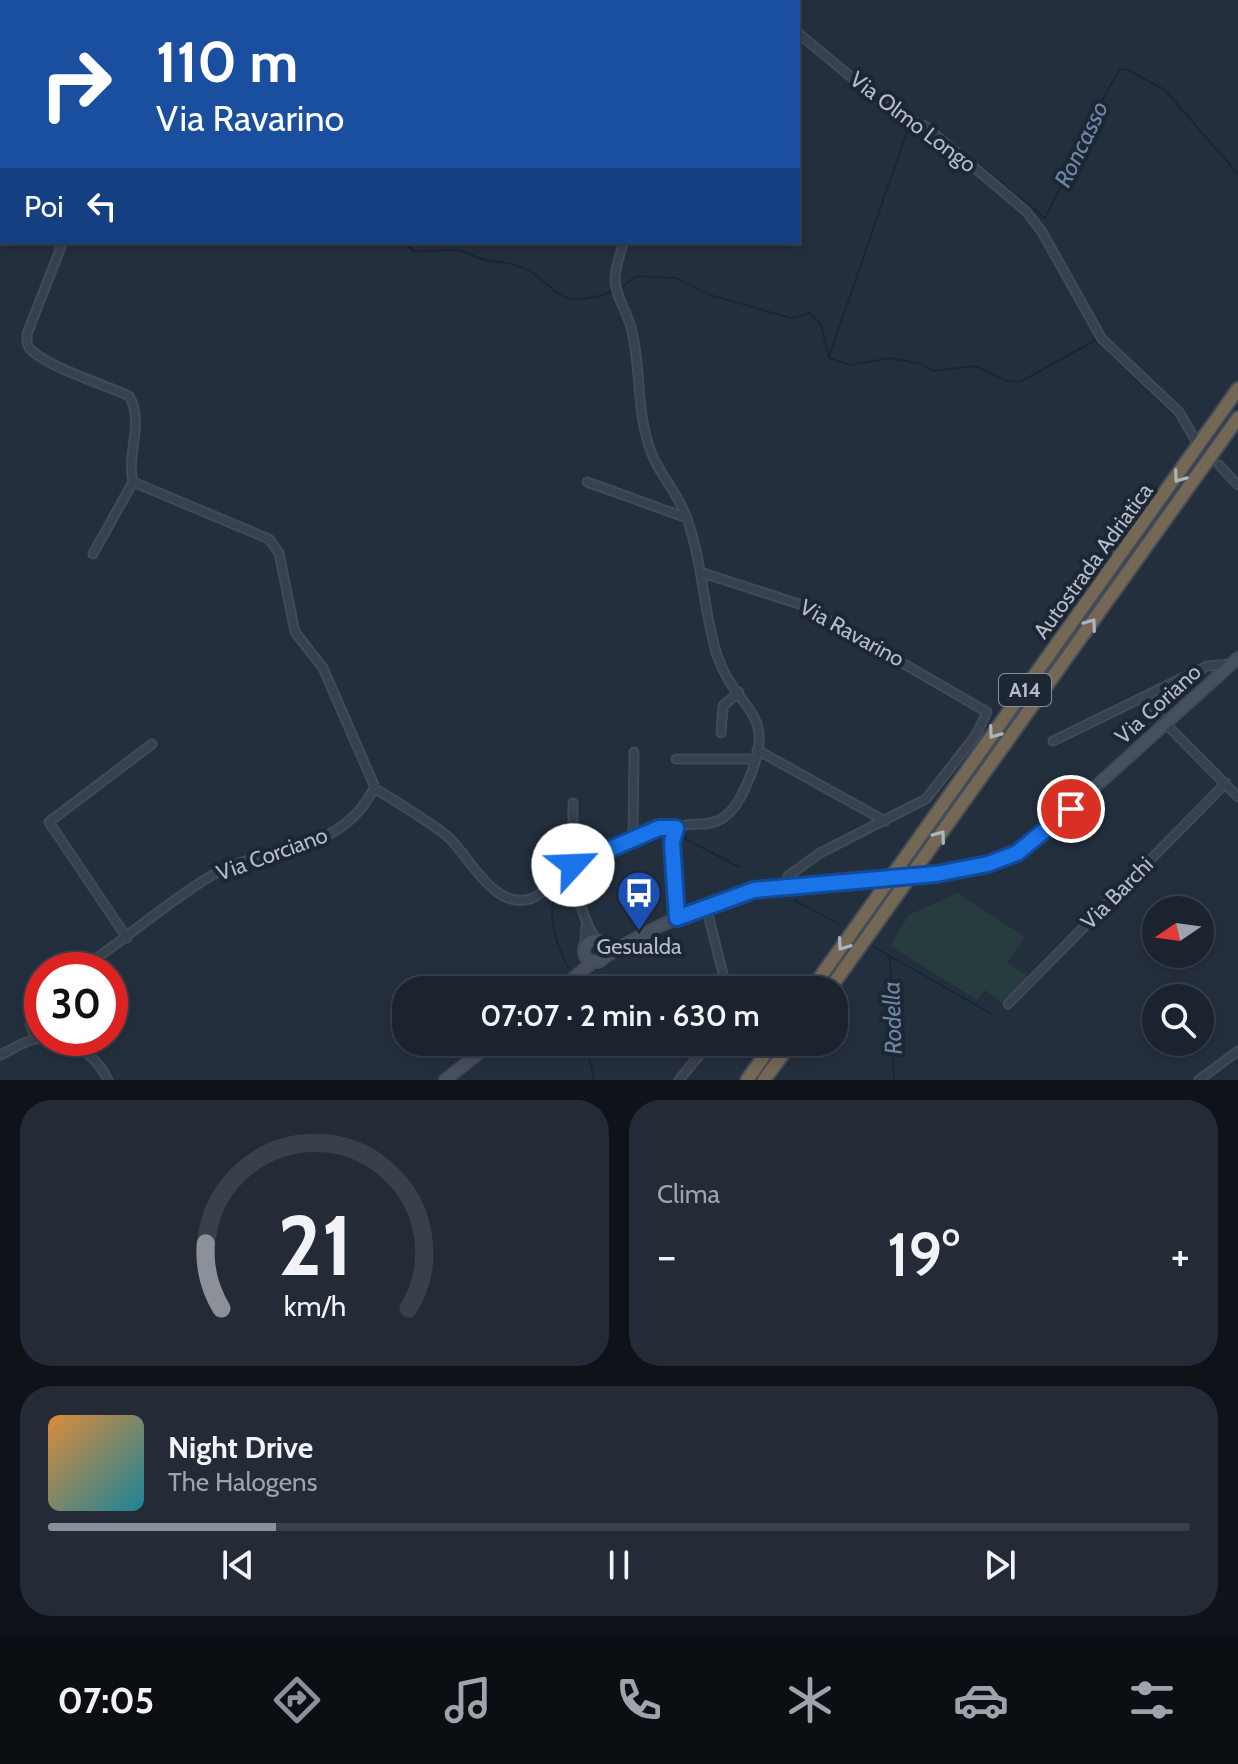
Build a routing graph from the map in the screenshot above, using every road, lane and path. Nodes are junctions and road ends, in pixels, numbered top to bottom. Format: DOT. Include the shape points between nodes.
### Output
graph roads {
  1 [pos="800,35"];
  2 [pos="62,244"];
  3 [pos="624,244"];
  4 [pos="1238,389"];
  5 [pos="1238,418"];
  6 [pos="1196,441"];
  7 [pos="1219,465"];
  8 [pos="133,482"];
  9 [pos="587,482"];
  10 [pos="1238,485"];
  11 [pos="687,518"];
  12 [pos="93,554"];
  13 [pos="703,573"];
  14 [pos="1234,661"];
  15 [pos="739,692"];
  16 [pos="1145,697"];
  17 [pos="1166,724"];
  18 [pos="721,733"];
  19 [pos="1053,741"];
  20 [pos="152,744"];
  21 [pos="634,752"];
  22 [pos="756,754"];
  23 [pos="676,759"];
  24 [pos="1226,783"];
  25 [pos="375,789"];
  26 [pos="1238,797"];
  27 [pos="573,803"];
  28 [pos="885,821"];
  29 [pos="676,828"];
  30 [pos="633,837"];
  31 [pos="573,865"];
  32 [pos="788,876"];
  33 [pos="706,906"];
  34 [pos="677,918"];
  35 [pos="586,924"];
  36 [pos="127,938"];
  37 [pos="599,941"];
  38 [pos="628,942"];
  39 [pos="584,950"];
  40 [pos="106,952"];
  41 [pos="598,960"];
  42 [pos="578,974"];
  43 [pos="576,976"];
  44 [pos="724,976"];
  45 [pos="821,976"];
  46 [pos="839,976"];
  47 [pos="1008,1004"];
  48 [pos="24,1044"];
  49 [pos="1238,1051"];
  50 [pos="0,1055"];
  51 [pos="91,1056"];
  52 [pos="475,1056"];
  53 [pos="699,1056"];
  54 [pos="764,1056"];
  55 [pos="782,1056"];
  56 [pos="108,1080"];
  57 [pos="445,1080"];
  58 [pos="679,1080"];
  59 [pos="747,1080"];
  60 [pos="764,1080"];
  61 [pos="1199,1080"];
  1 -- 6 [label="street, Via Olmo Longo" via="896,114 925,126 1026,211 1102,339 1179,412"];
  2 -- 8 [label="street" via="27,344 53,362 129,396 138,413"];
  3 -- 11 [label="street" via="615,279 634,341 645,435"];
  4 -- 45 [label="highway, Autostrada Adriatica / A14, one-way"];
  46 -- 5 [label="highway, Autostrada Adriatica / A14, one-way"];
  7 -- 10 [label="street"];
  8 -- 12 [label="street"];
  8 -- 25 [label="street" via="269,539 279,553 295,632 323,668"];
  9 -- 11 [label="street"];
  11 -- 13 [label="street"];
  13 -- 15 [label="street" via="717,656"];
  13 -- 28 [label="street, Via Ravarino" via="802,605 982,706 987,717 938,788"];
  14 -- 16 [label="street, Via Coriano" via="1207,666"];
  14 -- 17 [label="main road, Via Coriano"];
  15 -- 18 [label="street" via="723,706"];
  15 -- 22 [label="street" via="760,725"];
  16 -- 17 [label="street"];
  16 -- 19 [label="street, Via Coriano"];
  17 -- 24 [label="street"];
  17 -- 33 [label="main road, Via Coriano, bridge" via="1017,853 936,874 754,890"];
  20 -- 36 [label="street" via="49,822"];
  21 -- 30 [label="street"];
  22 -- 23 [label="street"];
  22 -- 28 [label="street"];
  22 -- 29 [label="street" via="730,815 713,824"];
  24 -- 26 [label="street"];
  24 -- 47 [label="street, Via Barchi"];
  25 -- 31 [label="street" via="450,839 488,883 509,898 533,898"];
  25 -- 36 [label="street, Via Corciano" via="333,833 210,876"];
  27 -- 31 [label="street"];
  28 -- 32 [label="street" via="820,853"];
  29 -- 30 [label="street"];
  29 -- 34 [label="street" via="672,842"];
  30 -- 31 [label="street"];
  31 -- 35 [label="street"];
  33 -- 34 [label="main road, Via Coriano"];
  33 -- 44 [label="street"];
  34 -- 38 [label="main road, Via Coriano"];
  35 -- 37 [label="street"];
  35 -- 39 [label="street"];
  36 -- 40 [label="street, Via Corciano"];
  37 -- 38 [label="main road, Via Coriano"];
  37 -- 39 [label="main road"];
  37 -- 41 [label="main road" via="605,948"];
  38 -- 41 [label="main road, Via Coriano"];
  39 -- 41 [label="main road"];
  39 -- 42 [label="main road"];
  41 -- 42 [label="main road, Via Coriano"];
  42 -- 43 [label="main road, Via Coriano"];
  48 -- 50 [label="street"];
  49 -- 61 [label="street"];
  51 -- 56 [label="street"];
  52 -- 57 [label="main road"];
  53 -- 58 [label="street"];
  54 -- 59 [label="highway"];
  55 -- 60 [label="highway"];
}
